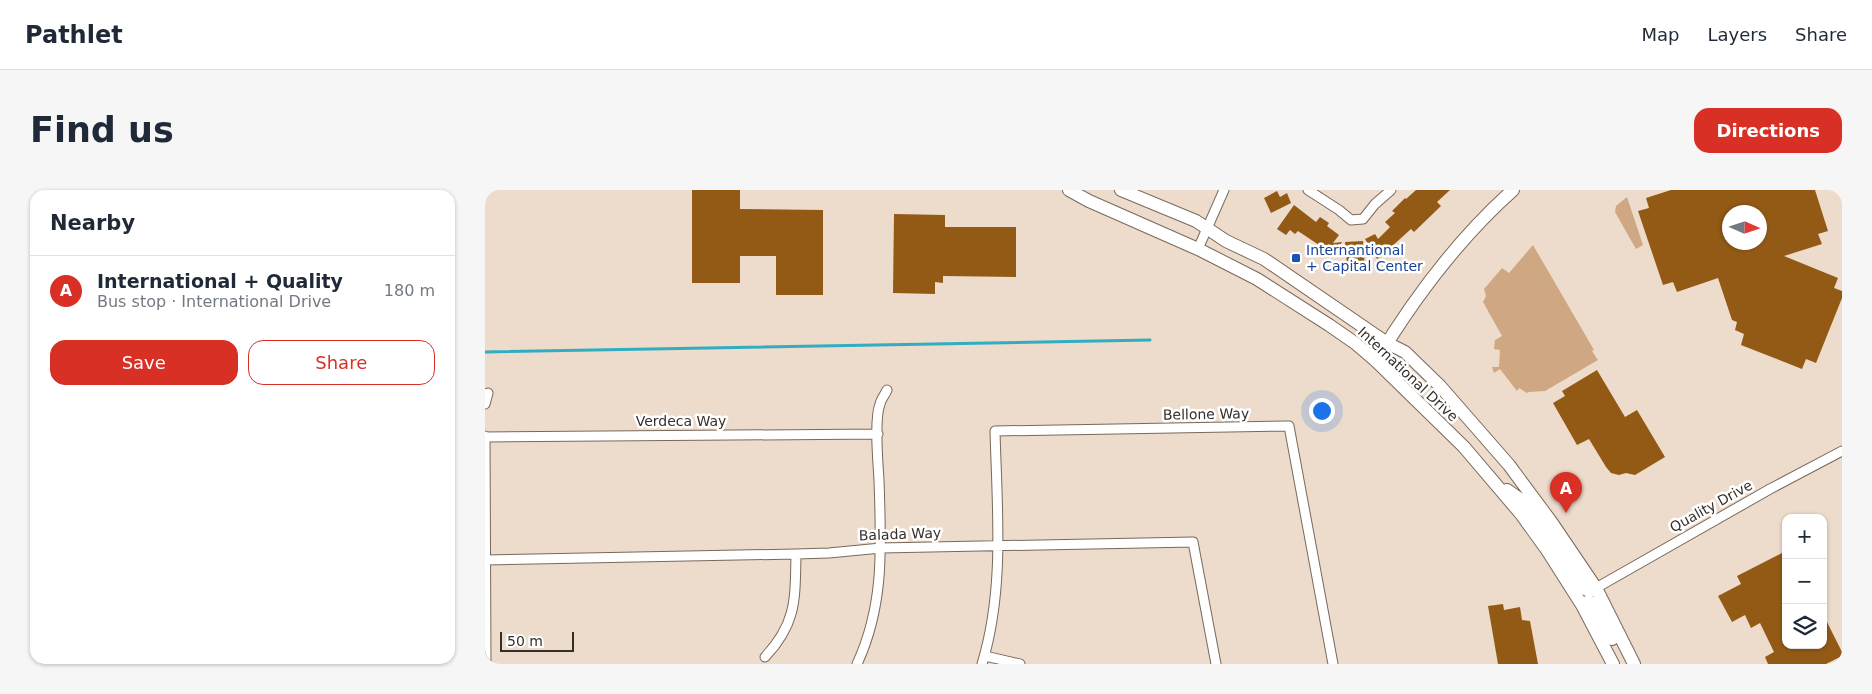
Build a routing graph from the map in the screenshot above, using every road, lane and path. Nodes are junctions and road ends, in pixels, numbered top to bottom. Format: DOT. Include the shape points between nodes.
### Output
graph roads {
  1 [pos="1069,190"];
  2 [pos="1121,190"];
  3 [pos="1224,190"];
  4 [pos="1308,190"];
  5 [pos="1391,190"];
  6 [pos="1513,190"];
  7 [pos="1207,229"];
  8 [pos="1198,248"];
  9 [pos="1387,343"];
  10 [pos="1376,361"];
  11 [pos="887,390"];
  12 [pos="488,393"];
  13 [pos="485,404"];
  14 [pos="878,434"];
  15 [pos="485,436"];
  16 [pos="1842,451"];
  17 [pos="1494,480"];
  18 [pos="998,546"];
  19 [pos="881,548"];
  20 [pos="796,554"];
  21 [pos="485,560"];
  22 [pos="1596,588"];
  23 [pos="1582,605"];
  24 [pos="485,643"];
  25 [pos="765,657"];
  26 [pos="984,660"];
  27 [pos="486,664"];
  28 [pos="857,664"];
  29 [pos="1020,664"];
  30 [pos="1216,664"];
  31 [pos="1333,664"];
  32 [pos="1613,664"];
  33 [pos="1627,664"];
  34 [pos="1634,664"];
  1 -- 8 [label="main road, International Drive"];
  2 -- 7 [label="main road, International Drive"];
  3 -- 7 [label="street"];
  4 -- 5 [label="street" via="1351,220 1363,219"];
  6 -- 9 [label="main road" via="1457,248"];
  7 -- 8 [label="street"];
  7 -- 9 [label="main road, International Drive" via="1264,259"];
  8 -- 10 [label="main road, International Drive" via="1257,278 1355,343"];
  9 -- 10 [label="main road"];
  9 -- 22 [label="main road, International Drive" via="1405,352 1440,386 1509,465"];
  10 -- 17 [label="main road, International Drive" via="1460,442"];
  11 -- 14 [label="street" via="879,405"];
  12 -- 13 [label="street"];
  14 -- 15 [label="street, Verdeca Way"];
  14 -- 19 [label="street"];
  15 -- 21 [label="street"];
  16 -- 22 [label="street, Quality Drive" via="1770,488"];
  17 -- 22 [label="main road" via="1527,504 1585,590"];
  17 -- 23 [label="main road, International Drive" via="1547,550"];
  18 -- 19 [label="street, Balada Way"];
  18 -- 26 [label="street" via="995,604"];
  18 -- 30 [label="street, Balada Way" via="1193,542"];
  18 -- 31 [label="street, Bellone Way" via="995,431 1289,426"];
  19 -- 20 [label="street, Balada Way"];
  19 -- 28 [label="street" via="878,599"];
  20 -- 21 [label="street, Balada Way"];
  20 -- 25 [label="street" via="795,595 789,622 783,636"];
  21 -- 24 [label="street"];
  22 -- 34 [label="main road, International Drive"];
  23 -- 32 [label="main road, International Drive"];
  23 -- 33 [label="main road" via="1589,602 1595,606"];
  24 -- 27 [label="street"];
  26 -- 29 [label="street"];
}
